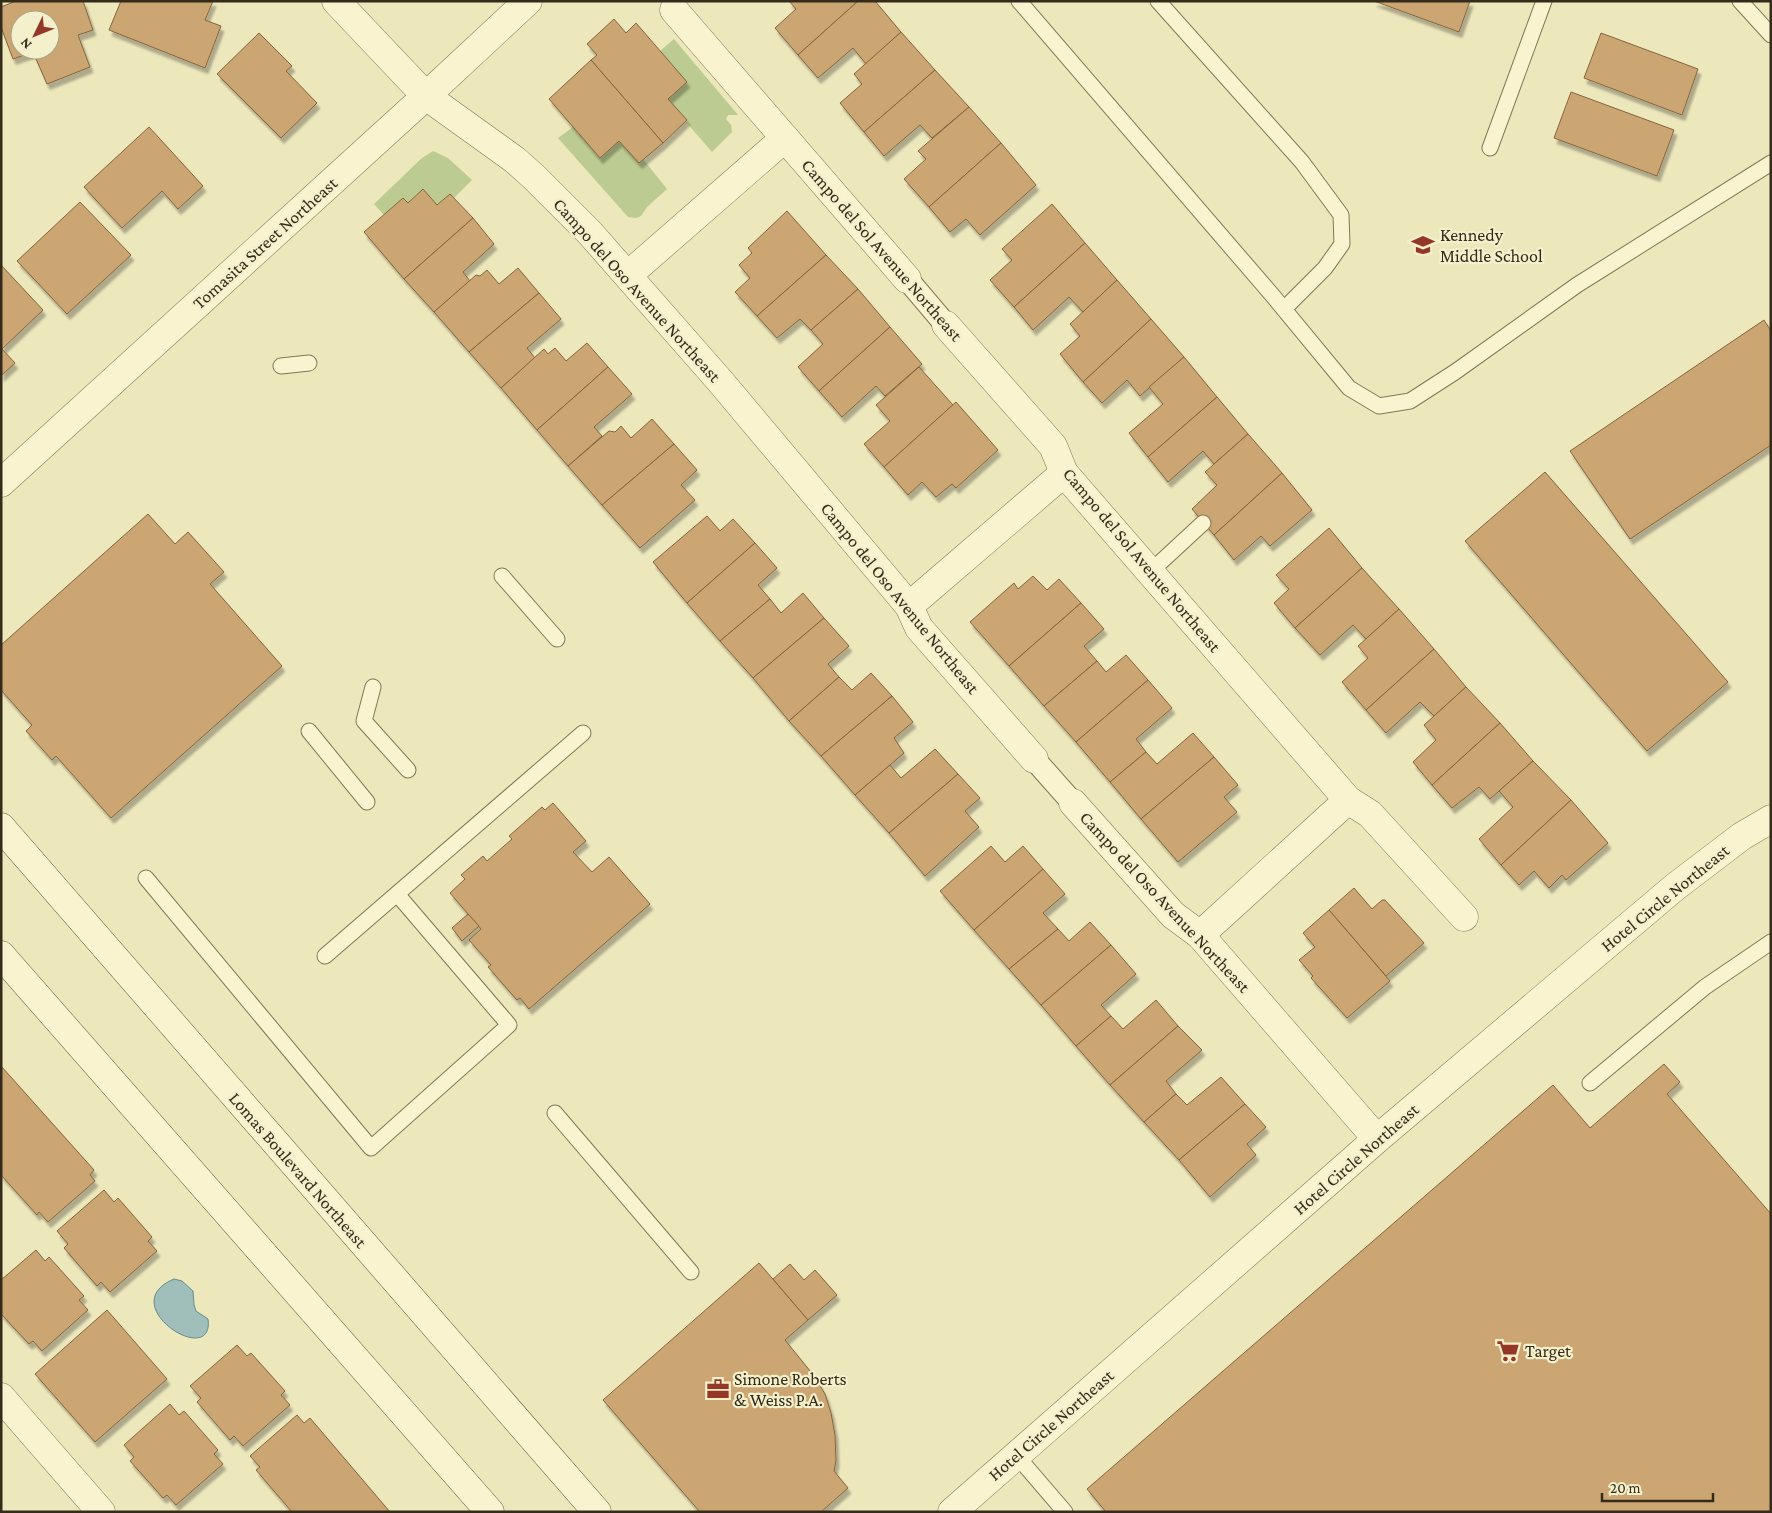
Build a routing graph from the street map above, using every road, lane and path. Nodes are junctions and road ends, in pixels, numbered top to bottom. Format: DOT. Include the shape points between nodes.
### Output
graph roads {
  1 [pos="336,1"];
  2 [pos="528,1"];
  3 [pos="1019,1"];
  4 [pos="1158,1"];
  5 [pos="1544,1"];
  6 [pos="1740,1"];
  7 [pos="674,10"];
  8 [pos="1771,35"];
  9 [pos="426,96"];
  10 [pos="785,138"];
  11 [pos="1490,148"];
  12 [pos="1771,162"];
  13 [pos="628,276"];
  14 [pos="907,279"];
  15 [pos="1284,310"];
  16 [pos="946,325"];
  17 [pos="309,363"];
  18 [pos="281,366"];
  19 [pos="1064,473"];
  20 [pos="1,483"];
  21 [pos="1203,523"];
  22 [pos="1150,572"];
  23 [pos="502,576"];
  24 [pos="909,606"];
  25 [pos="557,639"];
  26 [pos="373,687"];
  27 [pos="308,731"];
  28 [pos="583,733"];
  29 [pos="1034,759"];
  30 [pos="408,770"];
  31 [pos="1348,800"];
  32 [pos="368,802"];
  33 [pos="1073,803"];
  34 [pos="1771,819"];
  35 [pos="1,827"];
  36 [pos="146,878"];
  37 [pos="397,894"];
  38 [pos="1464,917"];
  39 [pos="1200,935"];
  40 [pos="1771,942"];
  41 [pos="1,955"];
  42 [pos="325,956"];
  43 [pos="1590,1083"];
  44 [pos="555,1113"];
  45 [pos="1377,1139"];
  46 [pos="691,1272"];
  47 [pos="1,1397"];
  48 [pos="1016,1455"];
  49 [pos="101,1512"];
  50 [pos="490,1512"];
  51 [pos="597,1512"];
  52 [pos="952,1512"];
  53 [pos="1065,1512"];
  1 -- 9 [label="street, Campo del Oso Avenue Northeast"];
  2 -- 9 [label="street, Tomasita Street Northeast"];
  3 -- 15 [label="lane"];
  4 -- 15 [label="lane" via="1302,162 1340,215 1342,244 1325,268"];
  5 -- 11 [label="lane"];
  6 -- 8 [label="lane"];
  7 -- 10 [label="street, Campo del Sol Avenue Northeast"];
  9 -- 13 [label="street, Campo del Oso Avenue Northeast" via="515,160 590,233"];
  9 -- 20 [label="street, Tomasita Street Northeast"];
  10 -- 13 [label="street"];
  10 -- 14 [label="street, Campo del Sol Avenue Northeast"];
  12 -- 15 [label="lane" via="1577,285 1410,401 1379,406 1349,388"];
  13 -- 24 [label="street, Campo del Oso Avenue Northeast"];
  14 -- 16 [label="street, Campo del Sol Avenue Northeast"];
  16 -- 19 [label="street, Campo del Sol Avenue Northeast" via="1053,446"];
  17 -- 18 [label="lane"];
  19 -- 22 [label="street, Campo del Sol Avenue Northeast"];
  19 -- 24 [label="street"];
  21 -- 22 [label="lane"];
  22 -- 31 [label="street, Campo del Sol Avenue Northeast"];
  23 -- 25 [label="lane"];
  24 -- 29 [label="street, Campo del Oso Avenue Northeast" via="919,628"];
  26 -- 30 [label="lane" via="364,721"];
  27 -- 32 [label="lane"];
  28 -- 37 [label="lane"];
  29 -- 33 [label="street, Campo del Oso Avenue Northeast"];
  31 -- 38 [label="street, Campo del Sol Avenue Northeast" via="1370,814"];
  31 -- 39 [label="street"];
  33 -- 39 [label="street, Campo del Oso Avenue Northeast" via="1173,915"];
  34 -- 45 [label="street, Hotel Circle Northeast" via="1742,836 1675,887"];
  35 -- 51 [label="street, Lomas Boulevard Northeast"];
  36 -- 37 [label="lane" via="370,1148 509,1025"];
  37 -- 42 [label="lane"];
  39 -- 45 [label="street, Campo del Oso Avenue Northeast"];
  40 -- 43 [label="lane" via="1705,987"];
  41 -- 50 [label="street"];
  44 -- 46 [label="lane"];
  45 -- 48 [label="street, Hotel Circle Northeast"];
  47 -- 49 [label="street"];
  48 -- 52 [label="street, Hotel Circle Northeast"];
  48 -- 53 [label="lane"];
}
